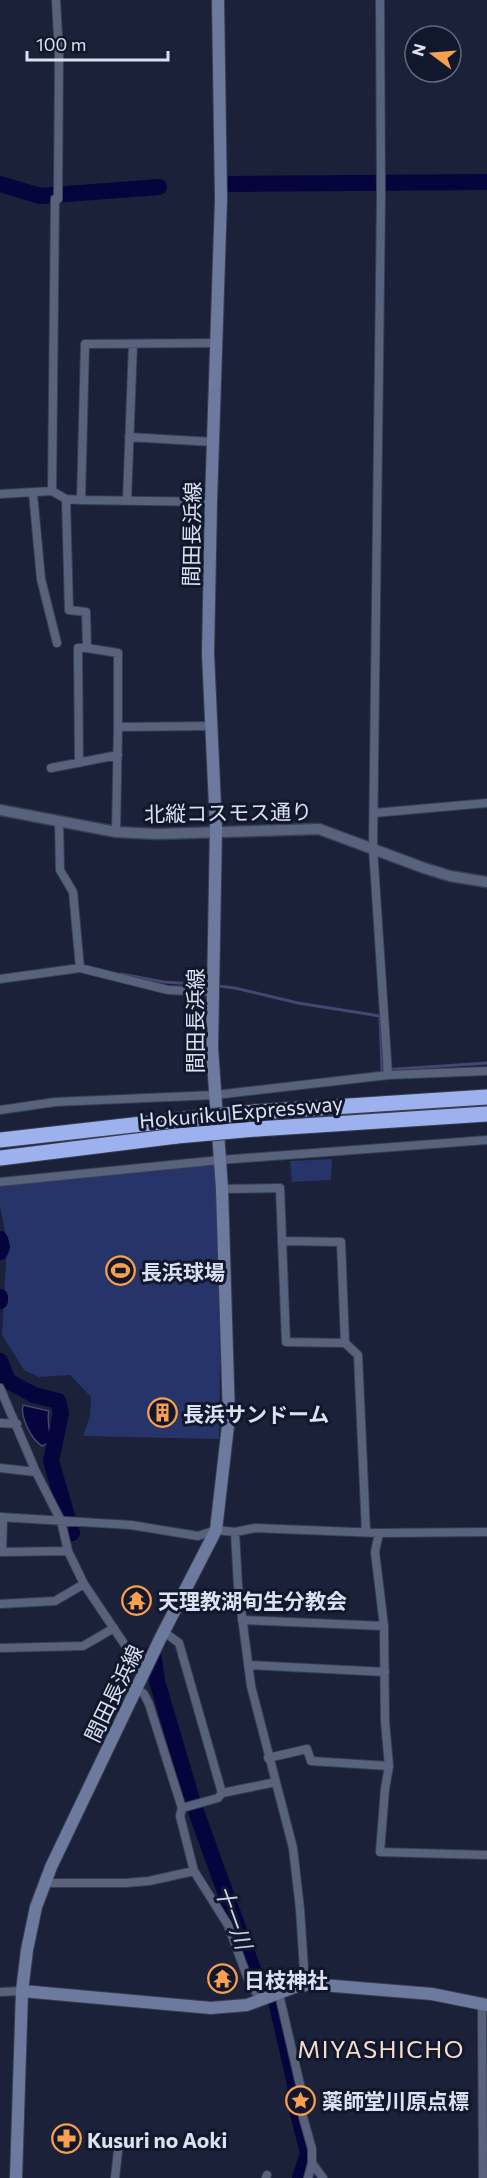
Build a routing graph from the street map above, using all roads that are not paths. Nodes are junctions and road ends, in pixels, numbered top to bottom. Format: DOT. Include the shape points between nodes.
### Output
graph roads {
  1 [pos="56,0"];
  2 [pos="218,0"];
  3 [pos="380,0"];
  4 [pos="216,343"];
  5 [pos="133,344"];
  6 [pos="129,437"];
  7 [pos="213,442"];
  8 [pos="52,491"];
  9 [pos="33,493"];
  10 [pos="0,494"];
  11 [pos="66,499"];
  12 [pos="81,500"];
  13 [pos="127,500"];
  14 [pos="211,502"];
  15 [pos="57,643"];
  16 [pos="87,648"];
  17 [pos="212,726"];
  18 [pos="118,727"];
  19 [pos="118,756"];
  20 [pos="79,763"];
  21 [pos="51,768"];
  22 [pos="487,803"];
  23 [pos="0,810"];
  24 [pos="374,813"];
  25 [pos="59,821"];
  26 [pos="216,831"];
  27 [pos="116,832"];
  28 [pos="373,848"];
  29 [pos="487,882"];
  30 [pos="80,968"];
  31 [pos="0,979"];
  32 [pos="213,992"];
  33 [pos="487,1071"];
  34 [pos="388,1075"];
  35 [pos="215,1095"];
  36 [pos="487,1097"];
  37 [pos="0,1110"];
  38 [pos="487,1114"];
  39 [pos="0,1140"];
  40 [pos="487,1140"];
  41 [pos="0,1158"];
  42 [pos="220,1160"];
  43 [pos="0,1182"];
  44 [pos="222,1189"];
  45 [pos="283,1241"];
  46 [pos="345,1343"];
  47 [pos="0,1388"];
  48 [pos="0,1423"];
  49 [pos="16,1424"];
  50 [pos="0,1468"];
  51 [pos="36,1472"];
  52 [pos="1,1517"];
  53 [pos="61,1521"];
  54 [pos="216,1530"];
  55 [pos="235,1532"];
  56 [pos="366,1532"];
  57 [pos="487,1532"];
  58 [pos="379,1533"];
  59 [pos="68,1551"];
  60 [pos="84,1584"];
  61 [pos="0,1604"];
  62 [pos="242,1620"];
  63 [pos="384,1626"];
  64 [pos="114,1628"];
  65 [pos="162,1635"];
  66 [pos="0,1648"];
  67 [pos="248,1665"];
  68 [pos="143,1670"];
  69 [pos="385,1672"];
  70 [pos="137,1689"];
  71 [pos="268,1758"];
  72 [pos="389,1766"];
  73 [pos="276,1782"];
  74 [pos="222,1793"];
  75 [pos="182,1808"];
  76 [pos="487,1855"];
  77 [pos="194,1871"];
  78 [pos="44,1883"];
  79 [pos="305,1984"];
  80 [pos="22,1991"];
  81 [pos="0,1992"];
  82 [pos="272,1997"];
  83 [pos="485,2005"];
  84 [pos="118,2151"];
  85 [pos="312,2163"];
  86 [pos="16,2178"];
  87 [pos="115,2178"];
  88 [pos="308,2178"];
  89 [pos="323,2178"];
  90 [pos="483,2178"];
  1 -- 8 [label="street" via="59,54"];
  2 -- 4 [label="main road, 間田長浜線" via="221,179"];
  3 -- 24 [label="street"];
  4 -- 5 [label="street"];
  4 -- 7 [label="main road, 間田長浜線"];
  5 -- 6 [label="street"];
  5 -- 12 [label="street" via="86,344"];
  6 -- 7 [label="street"];
  6 -- 13 [label="street"];
  7 -- 14 [label="main road, 間田長浜線"];
  8 -- 9 [label="street"];
  8 -- 11 [label="street"];
  9 -- 10 [label="street"];
  9 -- 15 [label="street" via="41,579"];
  11 -- 12 [label="street"];
  11 -- 16 [label="street" via="69,610 86,612"];
  12 -- 13 [label="street"];
  13 -- 14 [label="street"];
  14 -- 17 [label="main road, 間田長浜線" via="208,653"];
  16 -- 18 [label="street" via="118,653"];
  16 -- 20 [label="street" via="78,648"];
  17 -- 18 [label="street"];
  17 -- 26 [label="main road, 間田長浜線"];
  18 -- 19 [label="street"];
  19 -- 20 [label="street"];
  19 -- 27 [label="street"];
  20 -- 21 [label="street"];
  22 -- 24 [label="street"];
  23 -- 25 [label="street, 北縦コスモス通り"];
  24 -- 28 [label="street"];
  25 -- 27 [label="street, 北縦コスモス通り"];
  25 -- 30 [label="street" via="60,870 73,892"];
  26 -- 27 [label="street, 北縦コスモス通り"];
  26 -- 28 [label="street, 北縦コスモス通り" via="319,829"];
  26 -- 32 [label="main road, 間田長浜線"];
  28 -- 29 [label="street, 北縦コスモス通り" via="450,876"];
  28 -- 34 [label="street"];
  30 -- 31 [label="street"];
  30 -- 32 [label="street" via="168,990"];
  32 -- 35 [label="main road, 間田長浜線"];
  33 -- 34 [label="street"];
  34 -- 35 [label="street"];
  35 -- 37 [label="street" via="55,1102"];
  35 -- 42 [label="main road, 間田長浜線"];
  36 -- 39 [label="highway, Hokuriku Expressway, bridge" via="256,1112"];
  38 -- 41 [label="highway, Hokuriku Expressway, bridge" via="177,1136"];
  40 -- 42 [label="street"];
  42 -- 43 [label="street"];
  42 -- 44 [label="main road, 間田長浜線"];
  44 -- 45 [label="street" via="280,1188"];
  44 -- 54 [label="main road, 間田長浜線" via="229,1417"];
  45 -- 46 [label="street" via="341,1242"];
  45 -- 46 [label="street" via="286,1342"];
  46 -- 56 [label="street" via="358,1355"];
  47 -- 49 [label="street"];
  48 -- 49 [label="street"];
  49 -- 51 [label="street"];
  50 -- 51 [label="street"];
  51 -- 53 [label="street"];
  52 -- 53 [label="street"];
  52 -- 59 [label="street" via="2,1552"];
  53 -- 54 [label="street" via="131,1525 198,1536"];
  53 -- 59 [label="street"];
  54 -- 55 [label="street"];
  54 -- 65 [label="main road, 間田長浜線"];
  55 -- 56 [label="street" via="255,1528"];
  55 -- 62 [label="street"];
  56 -- 58 [label="street"];
  57 -- 58 [label="street"];
  58 -- 63 [label="street" via="375,1552"];
  59 -- 60 [label="street"];
  60 -- 61 [label="street" via="55,1601"];
  60 -- 64 [label="street"];
  62 -- 63 [label="street"];
  62 -- 67 [label="street"];
  63 -- 69 [label="street"];
  64 -- 66 [label="street" via="83,1646"];
  64 -- 68 [label="street"];
  65 -- 68 [label="main road, 間田長浜線"];
  65 -- 74 [label="street" via="179,1643"];
  67 -- 69 [label="street"];
  67 -- 71 [label="street"];
  68 -- 70 [label="main road, 間田長浜線"];
  69 -- 72 [label="street"];
  70 -- 75 [label="street" via="149,1704"];
  70 -- 78 [label="main road, 間田長浜線"];
  71 -- 72 [label="street" via="308,1749 311,1761"];
  71 -- 73 [label="street"];
  72 -- 76 [label="street" via="380,1852"];
  73 -- 74 [label="street"];
  73 -- 79 [label="street" via="293,1848"];
  74 -- 75 [label="street" via="218,1798"];
  75 -- 77 [label="street" via="180,1816"];
  77 -- 78 [label="street" via="149,1881"];
  77 -- 82 [label="street" via="228,1925 248,1979"];
  78 -- 80 [label="main road, 間田長浜線" via="27,1950"];
  79 -- 82 [label="main road"];
  79 -- 83 [label="main road" via="432,1994"];
  80 -- 81 [label="street"];
  80 -- 82 [label="main road" via="211,2008 247,2006"];
  80 -- 86 [label="main road, 間田長浜線"];
  82 -- 85 [label="street" via="301,2089"];
  83 -- 90 [label="street"];
  84 -- 87 [label="street"];
  85 -- 88 [label="street"];
  85 -- 89 [label="street"];
}
